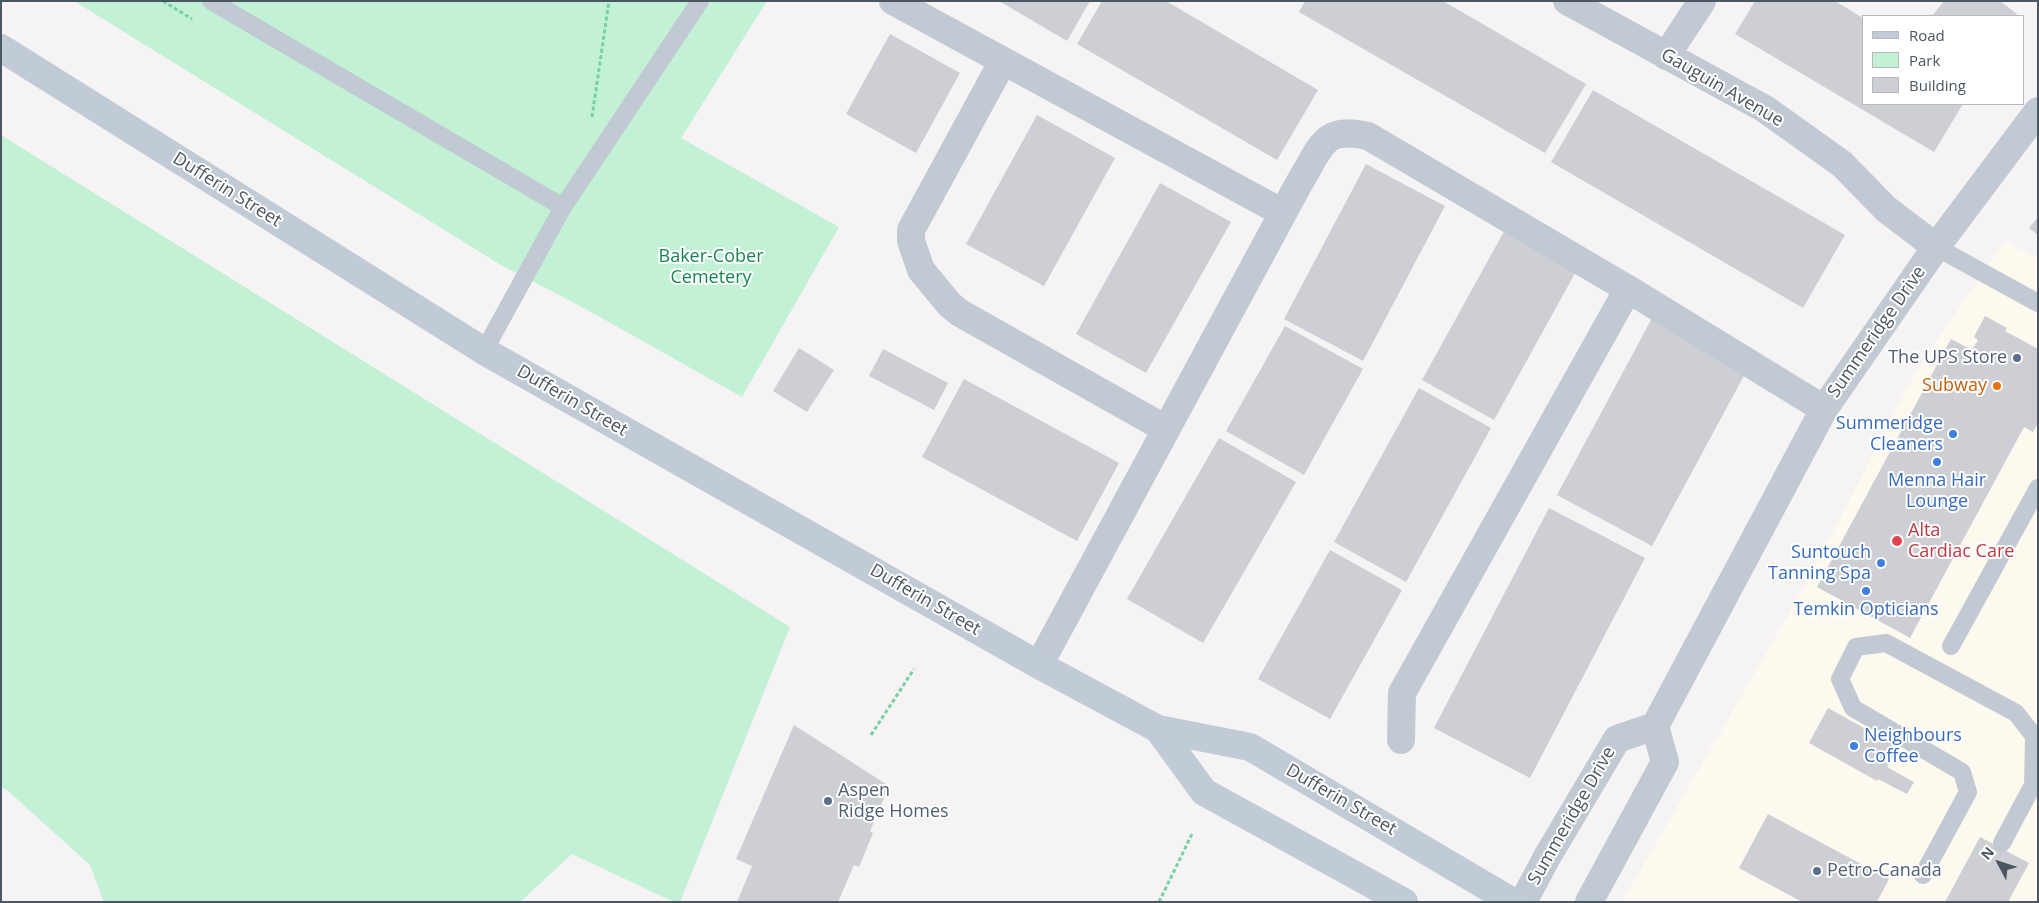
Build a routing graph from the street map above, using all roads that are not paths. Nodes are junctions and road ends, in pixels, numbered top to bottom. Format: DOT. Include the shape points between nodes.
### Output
graph roads {
  1 [pos="211,1"];
  2 [pos="700,1"];
  3 [pos="893,1"];
  4 [pos="1567,1"];
  5 [pos="1702,1"];
  6 [pos="1,48"];
  7 [pos="1666,56"];
  8 [pos="1003,61"];
  9 [pos="2038,111"];
  10 [pos="563,207"];
  11 [pos="1283,213"];
  12 [pos="1936,247"];
  13 [pos="1628,290"];
  14 [pos="2038,303"];
  15 [pos="484,351"];
  16 [pos="1824,409"];
  17 [pos="1166,429"];
  18 [pos="2038,488"];
  19 [pos="1952,646"];
  20 [pos="1039,665"];
  21 [pos="1655,726"];
  22 [pos="1158,729"];
  23 [pos="1401,740"];
  24 [pos="2002,843"];
  25 [pos="1923,875"];
  26 [pos="1404,902"];
  27 [pos="1513,902"];
  28 [pos="1524,902"];
  29 [pos="1589,902"];
  1 -- 10 [label="lane"];
  2 -- 10 [label="lane"];
  3 -- 8 [label="street"];
  4 -- 7 [label="street, Gauguin Avenue"];
  5 -- 7 [label="street"];
  6 -- 15 [label="main road, Dufferin Street"];
  7 -- 12 [label="street, Gauguin Avenue" via="1765,109 1842,164 1886,209"];
  8 -- 11 [label="street"];
  8 -- 17 [label="street" via="912,230 915,258 931,284 960,313"];
  9 -- 12 [label="street, Summeridge Drive"];
  10 -- 15 [label="lane"];
  11 -- 13 [label="street" via="1321,144 1344,133 1368,136"];
  11 -- 17 [label="street"];
  12 -- 14 [label="lane"];
  12 -- 16 [label="street, Summeridge Drive"];
  13 -- 16 [label="street"];
  13 -- 23 [label="street" via="1402,693"];
  15 -- 20 [label="main road, Dufferin Street"];
  16 -- 21 [label="street, Summeridge Drive"];
  17 -- 20 [label="street"];
  18 -- 19 [label="lane"];
  20 -- 22 [label="main road, Dufferin Street"];
  21 -- 28 [label="street, Summeridge Drive" via="1617,739 1547,856"];
  21 -- 29 [label="street" via="1665,762"];
  22 -- 26 [label="main road, Dufferin Street" via="1204,792"];
  22 -- 27 [label="main road, Dufferin Street" via="1250,747"];
  24 -- 25 [label="lane" via="2033,785 2034,736 2016,713 1886,642 1856,648 1840,679 1853,708 1962,772 1964,778 1968,792"];
}
